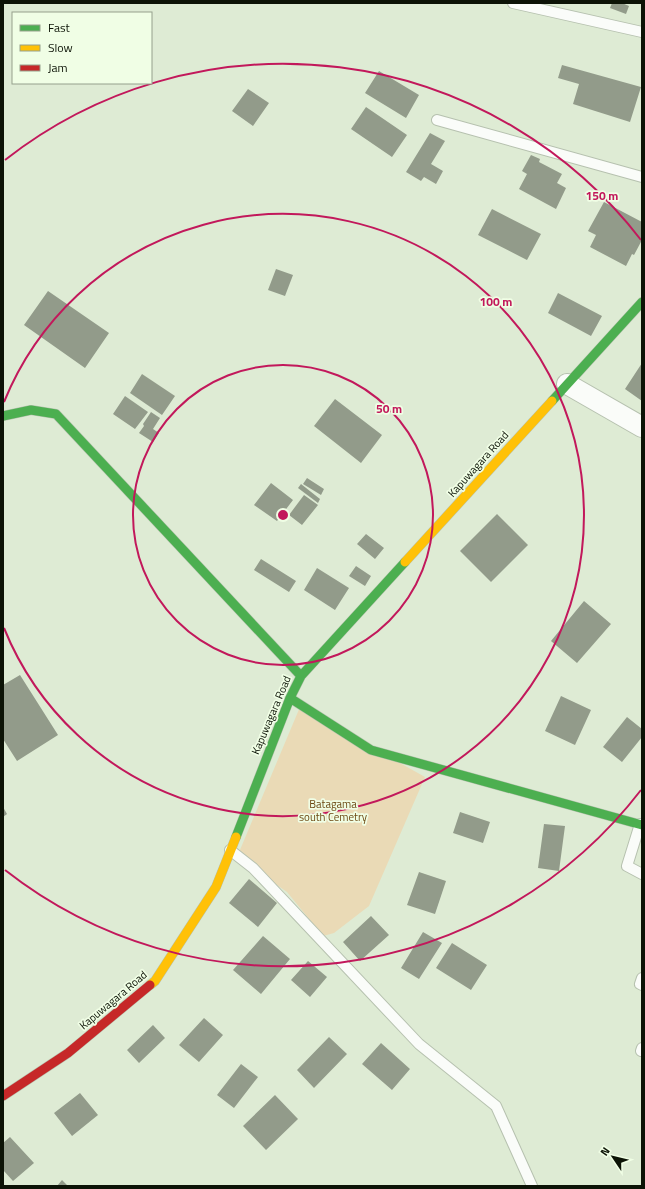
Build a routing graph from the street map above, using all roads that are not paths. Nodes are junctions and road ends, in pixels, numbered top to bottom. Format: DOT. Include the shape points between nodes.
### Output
graph roads {
  1 [pos="513,3"];
  2 [pos="642,32"];
  3 [pos="437,120"];
  4 [pos="642,177"];
  5 [pos="642,302"];
  6 [pos="567,384"];
  7 [pos="3,416"];
  8 [pos="642,427"];
  9 [pos="301,676"];
  10 [pos="290,698"];
  11 [pos="641,825"];
  12 [pos="230,850"];
  13 [pos="642,874"];
  14 [pos="642,978"];
  15 [pos="642,985"];
  16 [pos="3,1096"];
  17 [pos="532,1186"];
  1 -- 2 [label="lane"];
  3 -- 4 [label="lane"];
  5 -- 6 [label="street, Kapuwagara Road"];
  6 -- 8 [label="street"];
  6 -- 9 [label="street, Kapuwagara Road"];
  7 -- 9 [label="street" via="31,410 56,414"];
  9 -- 10 [label="street, Kapuwagara Road"];
  10 -- 11 [label="street" via="371,750"];
  10 -- 12 [label="street, Kapuwagara Road"];
  11 -- 13 [label="lane" via="627,866"];
  12 -- 16 [label="street, Kapuwagara Road" via="216,887 155,981 68,1052"];
  12 -- 17 [label="lane" via="253,868 419,1044 496,1106"];
  14 -- 15 [label="lane"];
}
